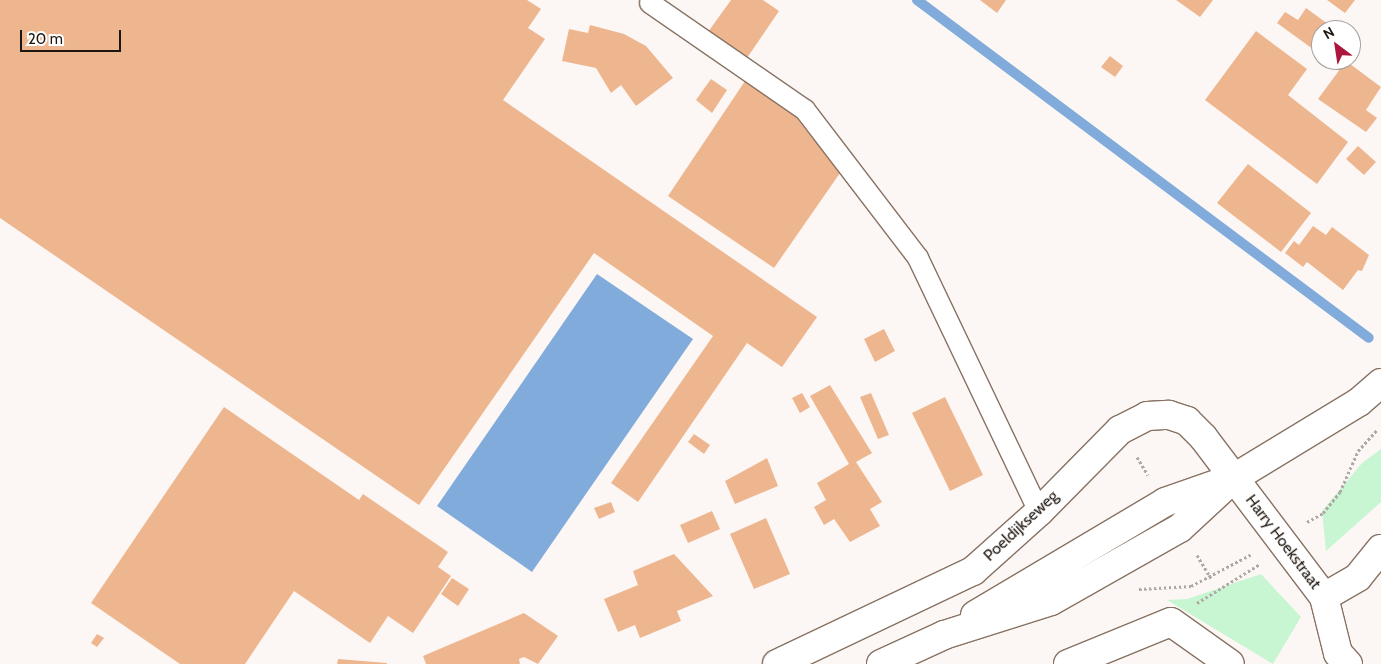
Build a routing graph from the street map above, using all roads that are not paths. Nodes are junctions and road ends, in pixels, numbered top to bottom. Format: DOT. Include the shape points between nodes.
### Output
graph roads {
  1 [pos="650,3"];
  2 [pos="1381,383"];
  3 [pos="1234,478"];
  4 [pos="1039,512"];
  5 [pos="1381,549"];
  6 [pos="1324,597"];
  7 [pos="1335,660"];
  8 [pos="777,664"];
  9 [pos="881,664"];
  10 [pos="1068,664"];
  11 [pos="1230,664"];
  1 -- 4 [label="lane" via="805,110 918,258"];
  2 -- 3 [label="street" via="1359,402"];
  3 -- 4 [label="street, Poeldijkseweg" via="1187,421 1169,415 1147,416 1108,441"];
  3 -- 6 [label="street, Harry Hoekstraat"];
  3 -- 9 [label="street" via="1180,528 1051,600 944,635"];
  4 -- 8 [label="street, Poeldijkseweg" via="973,571"];
  5 -- 6 [label="street" via="1358,577"];
  6 -- 7 [label="street, Harry Hoekstraat"];
  10 -- 11 [label="street" via="1171,622"];
}
